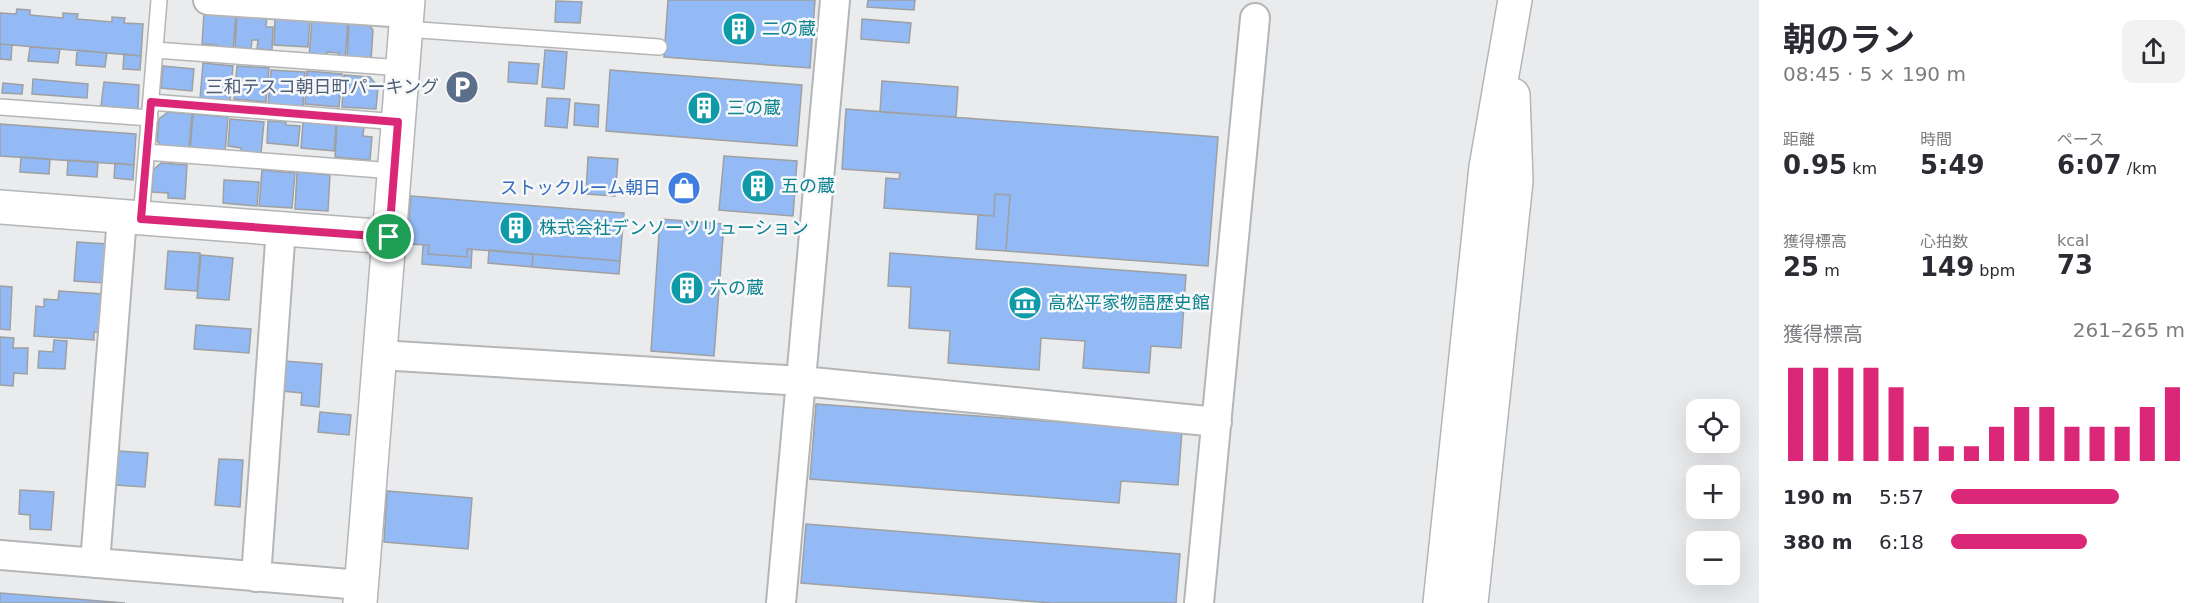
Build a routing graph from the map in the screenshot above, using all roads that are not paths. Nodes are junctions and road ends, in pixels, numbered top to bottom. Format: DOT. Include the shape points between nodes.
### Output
graph roads {
  1 [pos="159,0"];
  2 [pos="208,0"];
  3 [pos="835,0"];
  4 [pos="407,14"];
  5 [pos="1513,14"];
  6 [pos="1255,18"];
  7 [pos="659,47"];
  8 [pos="155,50"];
  9 [pos="402,68"];
  10 [pos="151,102"];
  11 [pos="0,107"];
  12 [pos="150,118"];
  13 [pos="398,122"];
  14 [pos="147,152"];
  15 [pos="394,171"];
  16 [pos="0,207"];
  17 [pos="132,218"];
  18 [pos="281,228"];
  19 [pos="389,237"];
  20 [pos="380,355"];
  21 [pos="802,381"];
  22 [pos="1217,422"];
  23 [pos="0,555"];
  24 [pos="95,563"];
  25 [pos="256,577"];
  26 [pos="360,594"];
  27 [pos="781,603"];
  28 [pos="1199,603"];
  29 [pos="1440,603"];
  30 [pos="1471,603"];
  1 -- 8 [label="lane"];
  2 -- 4 [label="street"];
  3 -- 21 [label="street"];
  4 -- 7 [label="lane"];
  4 -- 9 [label="street"];
  5 -- 29 [label="street" via="1486,167"];
  5 -- 30 [label="street" via="1516,181"];
  6 -- 22 [label="street"];
  8 -- 9 [label="lane"];
  8 -- 10 [label="lane"];
  9 -- 13 [label="street"];
  10 -- 12 [label="lane"];
  10 -- 13 [label="lane"];
  11 -- 12 [label="lane"];
  12 -- 14 [label="lane"];
  13 -- 15 [label="street"];
  14 -- 15 [label="lane"];
  14 -- 17 [label="lane"];
  15 -- 19 [label="street"];
  16 -- 17 [label="street"];
  17 -- 18 [label="street"];
  17 -- 24 [label="street"];
  18 -- 19 [label="street"];
  18 -- 25 [label="street"];
  19 -- 20 [label="street"];
  20 -- 21 [label="street"];
  20 -- 26 [label="street"];
  21 -- 22 [label="street"];
  21 -- 27 [label="street"];
  22 -- 28 [label="street"];
  23 -- 24 [label="street"];
  24 -- 25 [label="street"];
  25 -- 26 [label="street"];
}
